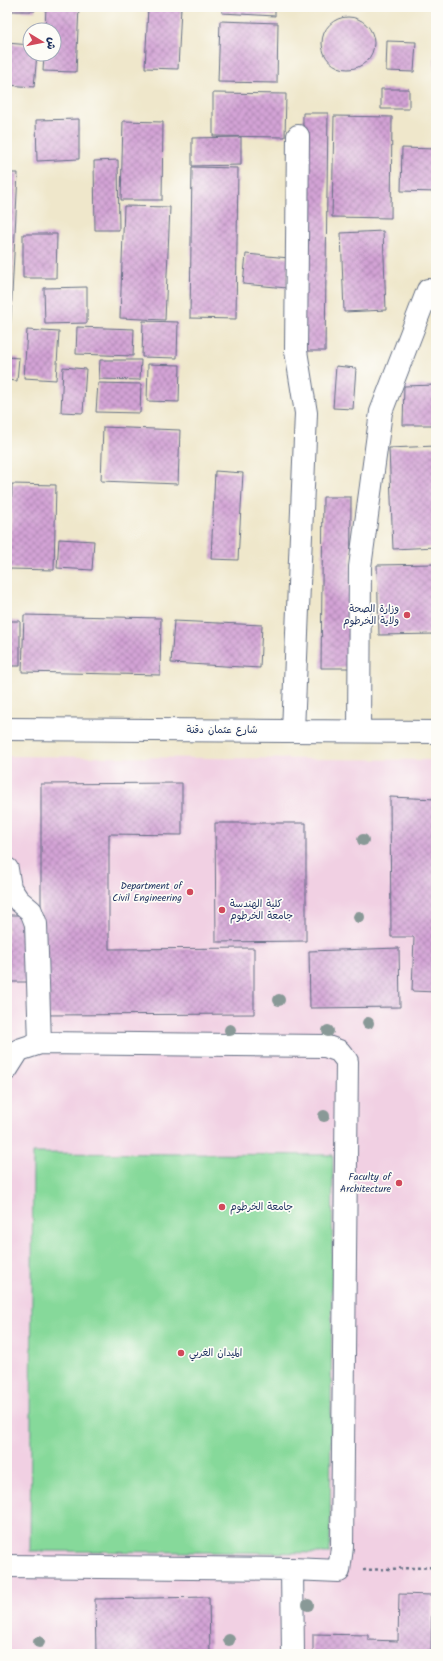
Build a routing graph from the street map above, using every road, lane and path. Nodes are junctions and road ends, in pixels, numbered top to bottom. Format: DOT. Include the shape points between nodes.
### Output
graph roads {
  1 [pos="298,136"];
  2 [pos="428,290"];
  3 [pos="7,729"];
  4 [pos="293,731"];
  5 [pos="358,731"];
  6 [pos="436,732"];
  7 [pos="7,869"];
  8 [pos="40,1043"];
  9 [pos="7,1069"];
  10 [pos="7,1566"];
  11 [pos="436,1567"];
  12 [pos="292,1569"];
  13 [pos="339,1571"];
  14 [pos="293,1654"];
  1 -- 4 [label="street" via="296,351 306,413"];
  2 -- 5 [label="street" via="380,412 360,567"];
  3 -- 4 [label="street, شارع عثمان دقنة"];
  4 -- 5 [label="street, شارع عثمان دقنة"];
  5 -- 6 [label="street, شارع عثمان دقنة"];
  7 -- 8 [label="street" via="10,888 18,900 31,911 36,924"];
  8 -- 9 [label="street" via="19,1050"];
  8 -- 13 [label="street" via="325,1046 339,1051 347,1061 342,1547"];
  10 -- 12 [label="street"];
  11 -- 13 [label="path"];
  12 -- 13 [label="street"];
  12 -- 14 [label="street"];
}
